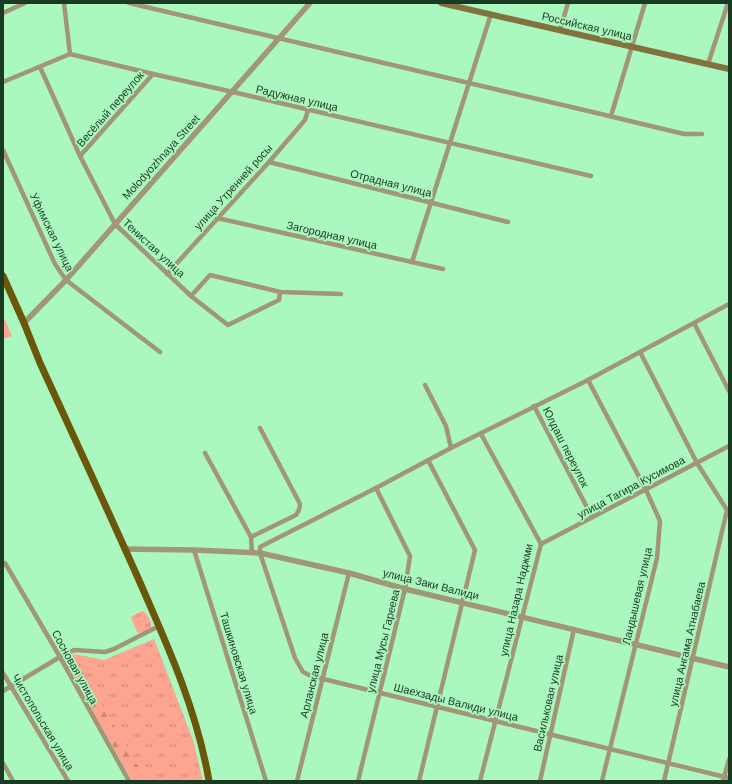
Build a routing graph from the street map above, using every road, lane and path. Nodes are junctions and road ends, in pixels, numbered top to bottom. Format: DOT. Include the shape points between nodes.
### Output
graph roads {
  1 [pos="25,3"];
  2 [pos="64,3"];
  3 [pos="129,3"];
  4 [pos="310,3"];
  5 [pos="441,3"];
  6 [pos="568,3"];
  7 [pos="645,3"];
  8 [pos="728,3"];
  9 [pos="3,13"];
  10 [pos="491,14"];
  11 [pos="560,30"];
  12 [pos="279,39"];
  13 [pos="631,47"];
  14 [pos="70,54"];
  15 [pos="708,64"];
  16 [pos="40,67"];
  17 [pos="729,69"];
  18 [pos="152,74"];
  19 [pos="3,82"];
  20 [pos="470,82"];
  21 [pos="233,92"];
  22 [pos="308,110"];
  23 [pos="611,116"];
  24 [pos="702,134"];
  25 [pos="450,143"];
  26 [pos="3,150"];
  27 [pos="80,156"];
  28 [pos="269,162"];
  29 [pos="591,176"];
  30 [pos="432,202"];
  31 [pos="217,218"];
  32 [pos="508,222"];
  33 [pos="115,224"];
  34 [pos="412,262"];
  35 [pos="444,269"];
  36 [pos="167,274"];
  37 [pos="3,276"];
  38 [pos="66,280"];
  39 [pos="280,292"];
  40 [pos="340,294"];
  41 [pos="191,296"];
  42 [pos="729,304"];
  43 [pos="24,323"];
  44 [pos="694,323"];
  45 [pos="160,352"];
  46 [pos="640,352"];
  47 [pos="588,380"];
  48 [pos="425,385"];
  49 [pos="729,391"];
  50 [pos="534,406"];
  51 [pos="260,428"];
  52 [pos="481,434"];
  53 [pos="729,446"];
  54 [pos="451,448"];
  55 [pos="205,453"];
  56 [pos="428,460"];
  57 [pos="697,463"];
  58 [pos="376,488"];
  59 [pos="646,490"];
  60 [pos="728,511"];
  61 [pos="592,517"];
  62 [pos="251,537"];
  63 [pos="541,544"];
  64 [pos="124,549"];
  65 [pos="194,550"];
  66 [pos="252,553"];
  67 [pos="260,553"];
  68 [pos="5,563"];
  69 [pos="349,574"];
  70 [pos="405,589"];
  71 [pos="463,602"];
  72 [pos="522,617"];
  73 [pos="159,626"];
  74 [pos="574,629"];
  75 [pos="636,644"];
  76 [pos="60,656"];
  77 [pos="693,658"];
  78 [pos="729,666"];
  79 [pos="3,673"];
  80 [pos="323,679"];
  81 [pos="11,686"];
  82 [pos="3,691"];
  83 [pos="380,692"];
  84 [pos="438,706"];
  85 [pos="496,721"];
  86 [pos="550,734"];
  87 [pos="609,749"];
  88 [pos="729,759"];
  89 [pos="3,763"];
  90 [pos="668,763"];
  91 [pos="726,778"];
  92 [pos="13,781"];
  93 [pos="68,781"];
  94 [pos="129,781"];
  95 [pos="209,781"];
  96 [pos="266,781"];
  97 [pos="297,781"];
  98 [pos="358,781"];
  99 [pos="419,781"];
  100 [pos="480,781"];
  101 [pos="540,781"];
  102 [pos="602,781"];
  103 [pos="664,781"];
  1 -- 9 [label="street"];
  2 -- 14 [label="street"];
  3 -- 12 [label="street"];
  4 -- 12 [label="street, Molodyozhnaya Street"];
  5 -- 10 [label="main road, Российская улица"];
  6 -- 11 [label="street"];
  7 -- 13 [label="street"];
  8 -- 15 [label="street"];
  10 -- 11 [label="main road, Российская улица"];
  10 -- 20 [label="street"];
  11 -- 13 [label="main road, Российская улица"];
  12 -- 20 [label="street"];
  12 -- 21 [label="street, Molodyozhnaya Street"];
  13 -- 15 [label="main road, Российская улица"];
  13 -- 23 [label="street"];
  14 -- 16 [label="street"];
  14 -- 18 [label="street, Радужная улица"];
  15 -- 17 [label="main road, Российская улица"];
  16 -- 19 [label="street"];
  16 -- 27 [label="street, Тенистая улица"];
  18 -- 21 [label="street, Радужная улица"];
  18 -- 27 [label="street, Весёлый переулок"];
  20 -- 23 [label="street"];
  20 -- 25 [label="street"];
  21 -- 22 [label="street, Радужная улица"];
  21 -- 33 [label="street, Molodyozhnaya Street"];
  22 -- 25 [label="street, Радужная улица"];
  22 -- 28 [label="street, улица Утренней росы" via="305,120"];
  23 -- 24 [label="street" via="684,134"];
  25 -- 29 [label="street, Радужная улица"];
  25 -- 30 [label="street"];
  26 -- 38 [label="street, Уфимская улица" via="56,264"];
  27 -- 33 [label="street, Тенистая улица"];
  28 -- 30 [label="street, Отрадная улица"];
  28 -- 31 [label="street, улица Утренней росы"];
  30 -- 32 [label="street, Отрадная улица"];
  30 -- 34 [label="street"];
  31 -- 34 [label="street, Загородная улица"];
  31 -- 36 [label="street, улица Утренней росы"];
  33 -- 36 [label="street, Тенистая улица"];
  33 -- 38 [label="street, Molodyozhnaya Street"];
  34 -- 35 [label="street, Загородная улица"];
  36 -- 41 [label="street, Тенистая улица"];
  37 -- 43 [label="main road"];
  38 -- 43 [label="street, Molodyozhnaya Street"];
  38 -- 45 [label="street, Уфимская улица"];
  39 -- 40 [label="street"];
  39 -- 41 [label="street" via="210,274"];
  39 -- 41 [label="street, Тенистая улица" via="279,300 228,325"];
  42 -- 44 [label="street"];
  43 -- 64 [label="main road"];
  44 -- 46 [label="street"];
  44 -- 49 [label="street"];
  46 -- 47 [label="street"];
  46 -- 57 [label="street, улица Ангама Атнабаева"];
  47 -- 50 [label="street"];
  47 -- 59 [label="street, Ландышевая улица"];
  48 -- 54 [label="street" via="446,426"];
  50 -- 52 [label="street"];
  50 -- 61 [label="street, Юлдаш переулок"];
  51 -- 62 [label="street" via="300,504 296,515"];
  52 -- 54 [label="street"];
  52 -- 63 [label="street, улица Назара Наджми"];
  53 -- 57 [label="street, улица Тагира Кусимова"];
  54 -- 56 [label="street"];
  55 -- 62 [label="street"];
  56 -- 58 [label="street"];
  56 -- 71 [label="street" via="475,550"];
  57 -- 59 [label="street, улица Тагира Кусимова"];
  57 -- 60 [label="street, улица Ангама Атнабаева"];
  58 -- 67 [label="street" via="260,547"];
  58 -- 70 [label="street, улица Мусы Гареева" via="410,556"];
  59 -- 61 [label="street, улица Тагира Кусимова"];
  59 -- 75 [label="street, Ландышевая улица" via="660,522 657,558"];
  60 -- 77 [label="street, улица Ангама Атнабаева"];
  61 -- 63 [label="street, улица Тагира Кусимова"];
  62 -- 66 [label="street"];
  63 -- 72 [label="street, улица Назара Наджми"];
  64 -- 65 [label="street, улица Заки Валиди"];
  64 -- 73 [label="main road"];
  65 -- 66 [label="street, улица Заки Валиди"];
  65 -- 96 [label="street, Ташкиновская улица"];
  66 -- 67 [label="street, улица Заки Валиди"];
  67 -- 69 [label="street, улица Заки Валиди"];
  67 -- 80 [label="street, Шаехзады Валиди улица" via="295,658 302,672"];
  68 -- 76 [label="street, Сосновая улица"];
  69 -- 70 [label="street, улица Заки Валиди"];
  69 -- 80 [label="street, Арланская улица"];
  70 -- 71 [label="street, улица Заки Валиди"];
  70 -- 83 [label="street, улица Мусы Гареева"];
  71 -- 72 [label="street, улица Заки Валиди"];
  71 -- 84 [label="street"];
  72 -- 74 [label="street, улица Заки Валиди"];
  72 -- 85 [label="street, улица Назара Наджми"];
  73 -- 76 [label="street" via="114,649 104,652 74,650"];
  73 -- 95 [label="main road" via="199,736"];
  74 -- 75 [label="street, улица Заки Валиди"];
  74 -- 86 [label="street, Васильковая улица"];
  75 -- 77 [label="street, улица Заки Валиди"];
  75 -- 87 [label="street, Ландышевая улица"];
  76 -- 81 [label="street"];
  76 -- 94 [label="street, Сосновая улица"];
  77 -- 78 [label="street, улица Заки Валиди"];
  77 -- 90 [label="street, улица Ангама Атнабаева"];
  79 -- 81 [label="street, Чистопольская улица"];
  80 -- 83 [label="street, Шаехзады Валиди улица"];
  80 -- 97 [label="street, Арланская улица"];
  81 -- 82 [label="street"];
  81 -- 93 [label="street, Чистопольская улица"];
  83 -- 84 [label="street, Шаехзады Валиди улица"];
  83 -- 98 [label="street, улица Мусы Гареева"];
  84 -- 85 [label="street, Шаехзады Валиди улица"];
  84 -- 99 [label="street"];
  85 -- 86 [label="street, Шаехзады Валиди улица"];
  85 -- 100 [label="street, улица Назара Наджми"];
  86 -- 87 [label="street, Шаехзады Валиди улица"];
  86 -- 101 [label="street, Васильковая улица"];
  87 -- 90 [label="street, Шаехзады Валиди улица"];
  87 -- 102 [label="street, Ландышевая улица"];
  88 -- 91 [label="street"];
  89 -- 92 [label="street"];
  90 -- 91 [label="street, Шаехзады Валиди улица"];
  90 -- 103 [label="street, улица Ангама Атнабаева"];
}
